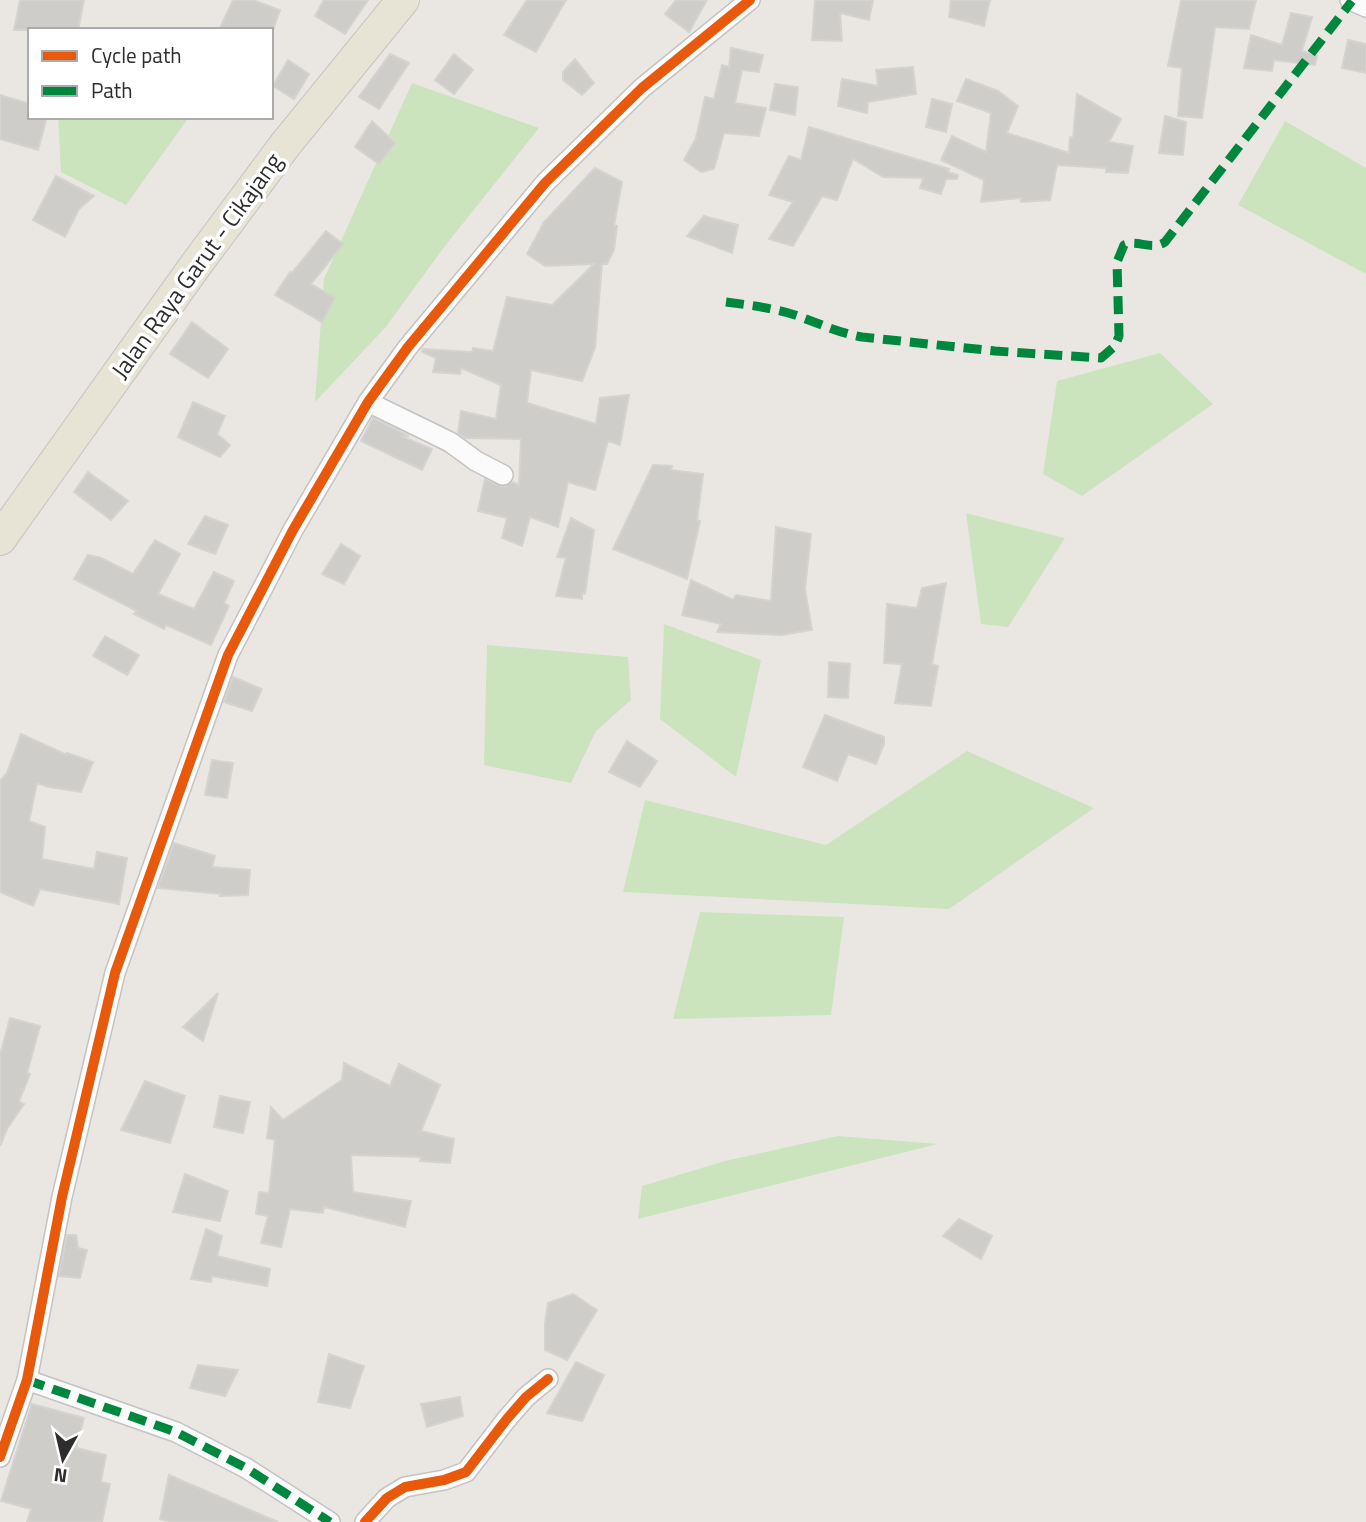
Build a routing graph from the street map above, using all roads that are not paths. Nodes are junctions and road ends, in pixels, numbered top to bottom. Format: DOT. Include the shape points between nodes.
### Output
graph roads {
  1 [pos="403,0"];
  2 [pos="750,0"];
  3 [pos="1350,0"];
  4 [pos="1366,7"];
  5 [pos="368,402"];
  6 [pos="503,475"];
  7 [pos="0,539"];
  8 [pos="548,1378"];
  9 [pos="27,1380"];
  10 [pos="0,1457"];
  11 [pos="330,1522"];
  12 [pos="365,1522"];
  1 -- 7 [label="main road, Jalan Raya Garut - Cikajang" via="285,145"];
  2 -- 5 [label="street" via="642,88 545,183"];
  3 -- 4 [label="street"];
  5 -- 6 [label="street" via="450,442"];
  5 -- 9 [label="street" via="243,623 177,793 115,973 62,1197"];
  8 -- 12 [label="street" via="506,1420 467,1472 405,1487 387,1498"];
  9 -- 10 [label="street"];
  9 -- 11 [label="street" via="176,1432 246,1468"];
}
